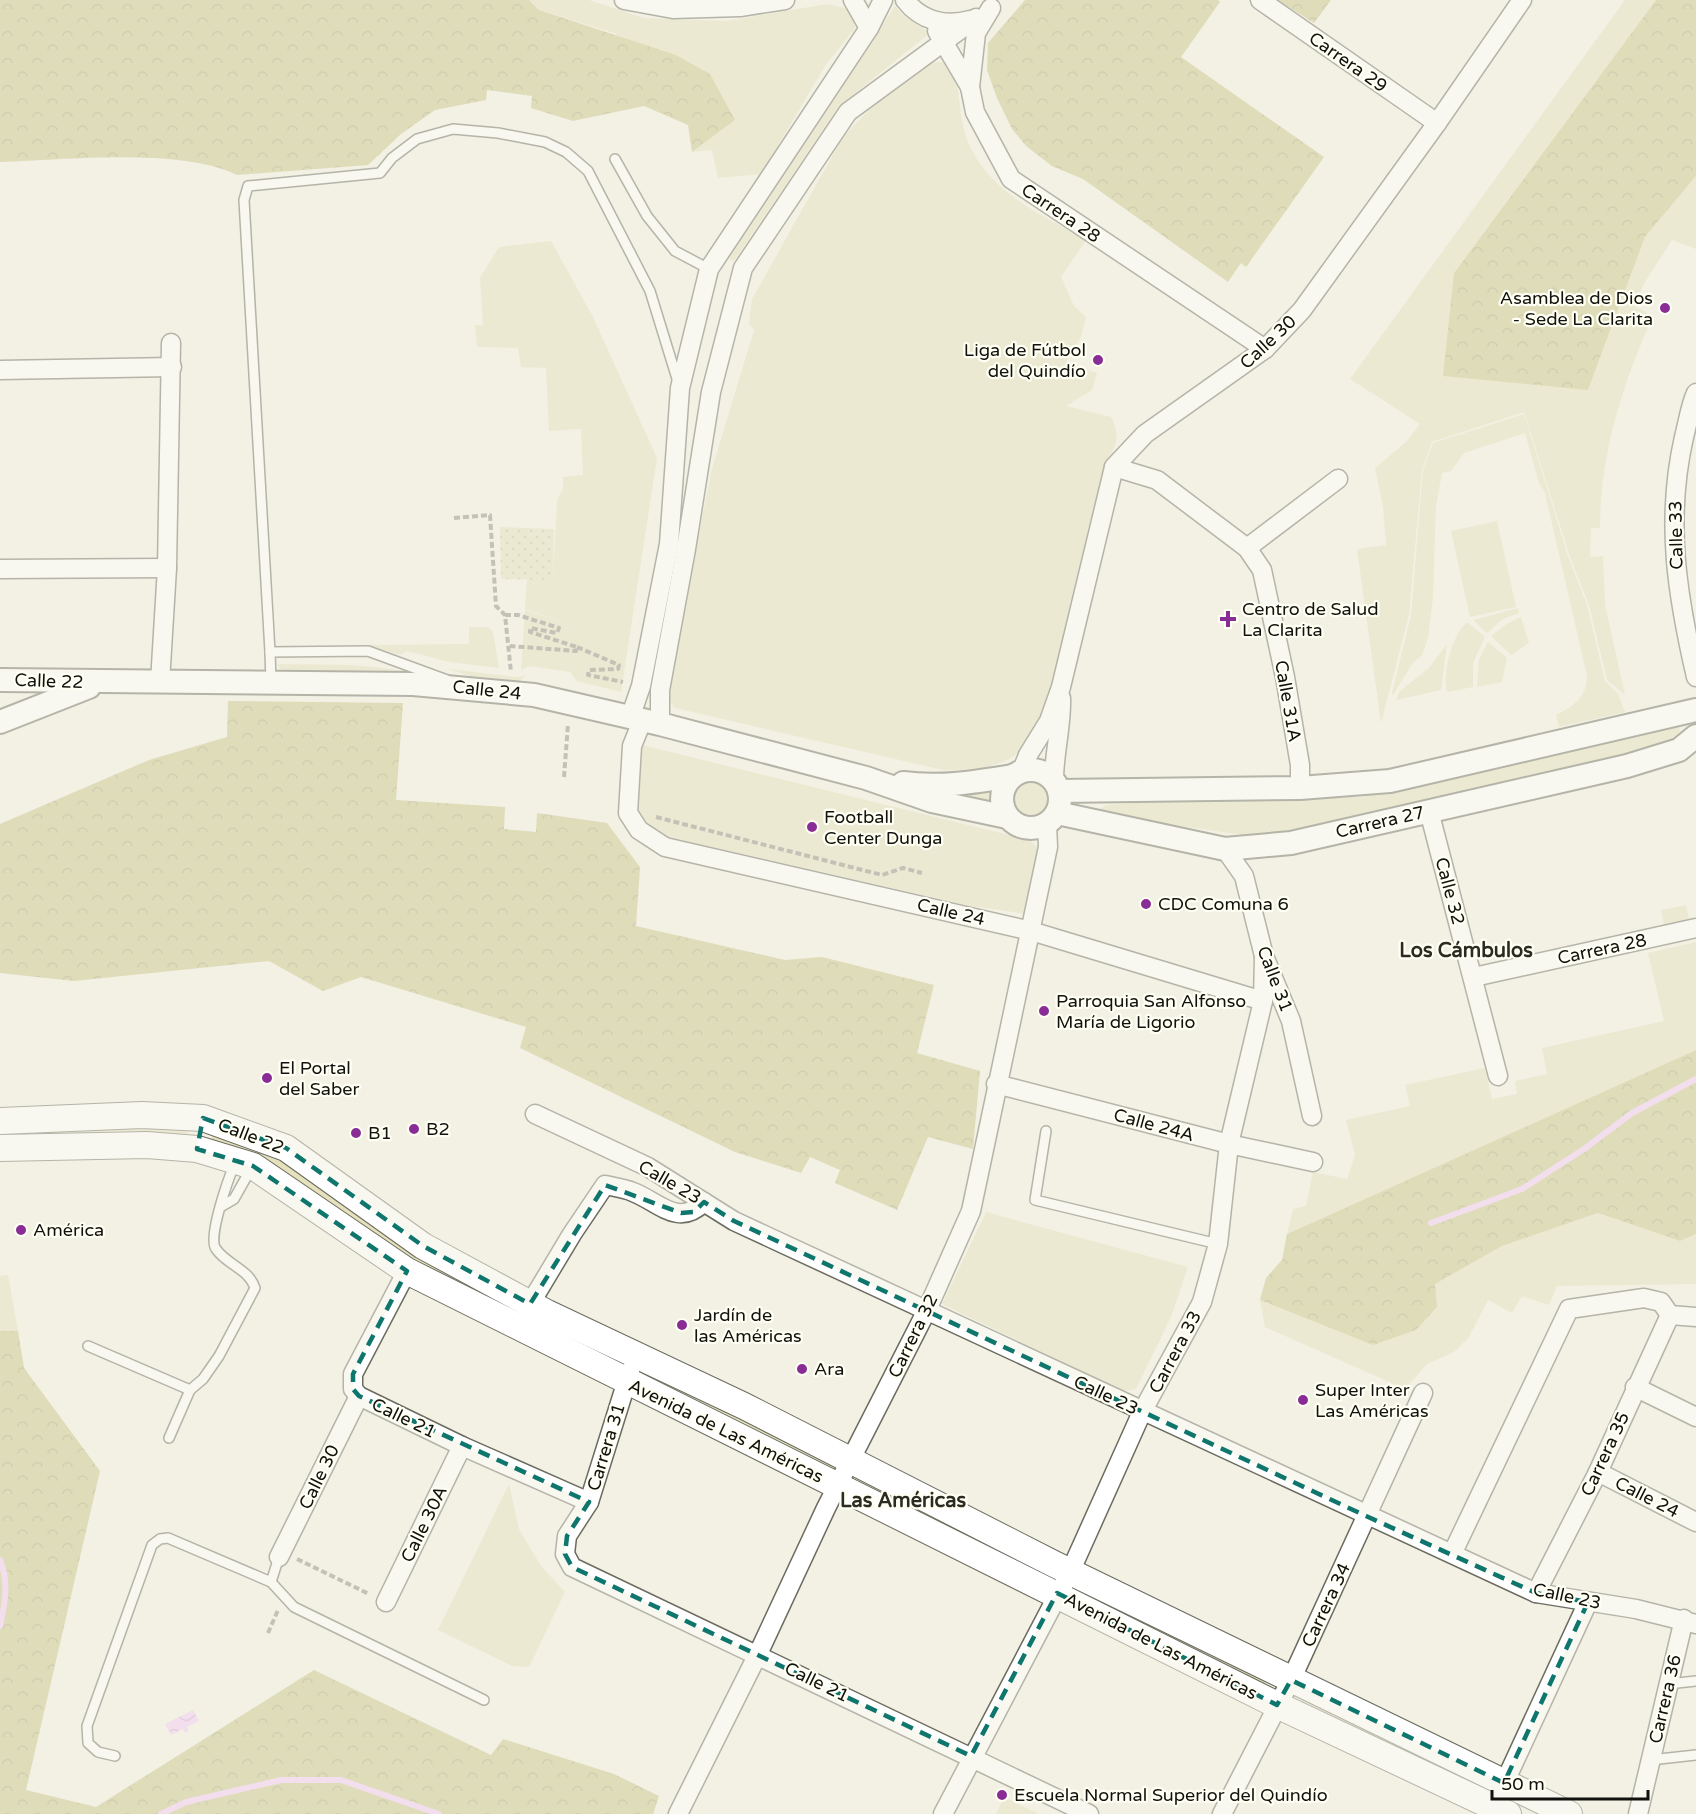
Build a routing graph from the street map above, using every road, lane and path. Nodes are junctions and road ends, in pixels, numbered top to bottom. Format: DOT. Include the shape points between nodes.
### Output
graph roads {
  1 [pos="624,0"];
  2 [pos="785,0"];
  3 [pos="853,0"];
  4 [pos="883,0"];
  5 [pos="905,0"];
  6 [pos="1260,0"];
  7 [pos="1522,0"];
  8 [pos="988,9"];
  9 [pos="929,19"];
  10 [pos="869,28"];
  11 [pos="941,48"];
  12 [pos="970,87"];
  13 [pos="1437,123"];
  14 [pos="615,159"];
  15 [pos="709,269"];
  16 [pos="171,343"];
  17 [pos="1265,349"];
  18 [pos="172,367"];
  19 [pos="0,370"];
  20 [pos="680,388"];
  21 [pos="1696,393"];
  22 [pos="1114,467"];
  23 [pos="1338,480"];
  24 [pos="454,518"];
  25 [pos="1247,548"];
  26 [pos="167,568"];
  27 [pos="0,569"];
  28 [pos="505,615"];
  29 [pos="577,647"];
  30 [pos="270,652"];
  31 [pos="1696,677"];
  32 [pos="0,680"];
  33 [pos="160,682"];
  34 [pos="271,682"];
  35 [pos="99,683"];
  36 [pos="641,686"];
  37 [pos="463,687"];
  38 [pos="1061,687"];
  39 [pos="569,704"];
  40 [pos="1696,710"];
  41 [pos="644,721"];
  42 [pos="0,722"];
  43 [pos="1696,736"];
  44 [pos="1017,773"];
  45 [pos="564,777"];
  46 [pos="866,778"];
  47 [pos="1057,785"];
  48 [pos="1300,788"];
  49 [pos="1428,811"];
  50 [pos="651,816"];
  51 [pos="1007,817"];
  52 [pos="1052,819"];
  53 [pos="1225,849"];
  54 [pos="922,873"];
  55 [pos="1696,928"];
  56 [pos="1032,931"];
  57 [pos="1264,956"];
  58 [pos="1474,977"];
  59 [pos="1263,1001"];
  60 [pos="1498,1076"];
  61 [pos="996,1084"];
  62 [pos="535,1114"];
  63 [pos="1312,1116"];
  64 [pos="203,1118"];
  65 [pos="0,1121"];
  66 [pos="1046,1131"];
  67 [pos="1229,1144"];
  68 [pos="0,1148"];
  69 [pos="197,1149"];
  70 [pos="1313,1162"];
  71 [pos="244,1163"];
  72 [pos="704,1202"];
  73 [pos="222,1206"];
  74 [pos="1218,1244"];
  75 [pos="407,1271"];
  76 [pos="539,1308"];
  77 [pos="927,1310"];
  78 [pos="1670,1315"];
  79 [pos="1696,1317"];
  80 [pos="534,1337"];
  81 [pos="88,1346"];
  82 [pos="638,1355"];
  83 [pos="626,1381"];
  84 [pos="1635,1386"];
  85 [pos="190,1390"];
  86 [pos="356,1392"];
  87 [pos="1423,1393"];
  88 [pos="1142,1412"];
  89 [pos="1696,1417"];
  90 [pos="169,1438"];
  91 [pos="462,1446"];
  92 [pos="852,1460"];
  93 [pos="1598,1472"];
  94 [pos="837,1486"];
  95 [pos="589,1502"];
  96 [pos="1366,1516"];
  97 [pos="1696,1522"];
  98 [pos="567,1536"];
  99 [pos="1453,1552"];
  100 [pos="280,1554"];
  101 [pos="1071,1570"];
  102 [pos="271,1582"];
  103 [pos="1057,1593"];
  104 [pos="1536,1593"];
  105 [pos="284,1596"];
  106 [pos="386,1602"];
  107 [pos="1588,1602"];
  108 [pos="1690,1621"];
  109 [pos="268,1633"];
  110 [pos="758,1654"];
  111 [pos="1291,1680"];
  112 [pos="1696,1681"];
  113 [pos="1668,1684"];
  114 [pos="484,1700"];
  115 [pos="1277,1705"];
  116 [pos="1696,1755"];
  117 [pos="115,1756"];
  118 [pos="971,1756"];
  119 [pos="1650,1760"];
  120 [pos="1504,1783"];
  121 [pos="1497,1812"];
  122 [pos="678,1814"];
  123 [pos="943,1814"];
  124 [pos="1089,1814"];
  125 [pos="1222,1814"];
  126 [pos="1569,1814"];
  127 [pos="1638,1814"];
  1 -- 2 [label="street" via="673,9 740,7"];
  3 -- 10 [label="street"];
  4 -- 10 [label="street"];
  5 -- 9 [label="street"];
  6 -- 13 [label="street, Carrera 29"];
  7 -- 13 [label="street, Calle 30"];
  8 -- 9 [label="street" via="952,24"];
  8 -- 11 [label="street"];
  8 -- 12 [label="street, Carrera 28" via="976,33"];
  9 -- 11 [label="street"];
  10 -- 15 [label="street"];
  11 -- 12 [label="street"];
  11 -- 41 [label="street" via="848,112 743,268 711,392 660,690"];
  12 -- 17 [label="street, Carrera 28" via="975,112 1011,178"];
  13 -- 17 [label="street, Calle 30" via="1302,310"];
  14 -- 15 [label="lane" via="647,216 675,251"];
  15 -- 20 [label="street"];
  16 -- 18 [label="street"];
  17 -- 22 [label="street, Calle 30" via="1145,434"];
  18 -- 19 [label="street"];
  18 -- 26 [label="street"];
  20 -- 30 [label="lane" via="650,291 588,171 566,152 545,142 453,129 417,139 380,173 248,186 244,200"];
  20 -- 36 [label="street" via="669,544"];
  21 -- 31 [label="street, Calle 33" via="1680,456 1673,513 1674,561"];
  22 -- 25 [label="street" via="1157,480"];
  22 -- 38 [label="street, Calle 30"];
  23 -- 25 [label="street"];
  24 -- 28 [label="path" via="490,515 496,606"];
  25 -- 48 [label="street, Calle 31A" via="1262,570 1286,677"];
  26 -- 27 [label="street"];
  26 -- 33 [label="street"];
  28 -- 29 [label="path" via="510,646 576,651"];
  28 -- 29 [label="path" via="518,615 559,628 558,633 530,628 530,632"];
  29 -- 36 [label="path" via="619,665 618,669 589,670 588,675"];
  30 -- 34 [label="lane"];
  30 -- 37 [label="lane" via="368,651"];
  32 -- 35 [label="street, Calle 22"];
  33 -- 34 [label="street, Calle 24"];
  33 -- 35 [label="street, Calle 24"];
  34 -- 37 [label="street, Calle 24"];
  35 -- 42 [label="street"];
  36 -- 41 [label="street"];
  37 -- 39 [label="street, Calle 24" via="534,695"];
  38 -- 44 [label="street, Calle 30" via="1049,721"];
  38 -- 47 [label="street, Calle 30" via="1062,723 1054,756"];
  39 -- 41 [label="street, Calle 24"];
  39 -- 45 [label="path"];
  40 -- 48 [label="street, Carrera 27" via="1390,781"];
  41 -- 46 [label="street, Calle 24"];
  41 -- 56 [label="street, Calle 24" via="632,746 628,813 639,830 665,847"];
  43 -- 49 [label="street, Carrera 27" via="1679,750 1627,766"];
  44 -- 46 [label="street" via="969,783 925,786"];
  44 -- 47 [label="street" via="1045,773"];
  44 -- 51 [label="street" via="1001,795"];
  46 -- 51 [label="street" via="932,801"];
  47 -- 48 [label="street, Carrera 27"];
  47 -- 52 [label="street" via="1060,802"];
  49 -- 53 [label="street, Carrera 27" via="1291,843"];
  49 -- 58 [label="street, Calle 32"];
  50 -- 54 [label="path" via="882,875 903,868"];
  51 -- 52 [label="street" via="1027,828"];
  52 -- 53 [label="street, Carrera 27"];
  52 -- 56 [label="street, Carrera 32"];
  53 -- 57 [label="street, Calle 31" via="1244,876"];
  55 -- 58 [label="street, Carrera 28"];
  56 -- 59 [label="street, Calle 24"];
  56 -- 61 [label="street, Carrera 32"];
  57 -- 59 [label="street, Carrera 33"];
  57 -- 63 [label="street, Calle 31" via="1291,1021"];
  58 -- 60 [label="street, Calle 32"];
  59 -- 67 [label="street, Carrera 33"];
  61 -- 67 [label="street, Calle 24A"];
  61 -- 77 [label="street, Carrera 32" via="971,1211"];
  62 -- 72 [label="street, Calle 23" via="648,1167"];
  64 -- 65 [label="main road, Calle 22" via="142,1115"];
  64 -- 69 [label="main road"];
  64 -- 76 [label="main road, Calle 22" via="286,1148 423,1246"];
  66 -- 74 [label="lane" via="1035,1200"];
  67 -- 70 [label="street, Calle 24A"];
  67 -- 74 [label="street, Carrera 33"];
  68 -- 69 [label="main road, Avenida de Las Américas" via="147,1144"];
  69 -- 71 [label="main road, Avenida de Las Américas"];
  71 -- 73 [label="lane" via="224,1190"];
  71 -- 73 [label="lane" via="234,1199"];
  71 -- 75 [label="main road, Avenida de Las Américas"];
  72 -- 76 [label="street" via="694,1212 681,1213 665,1210 632,1191 605,1185 572,1234"];
  72 -- 77 [label="street, Calle 23" via="734,1221"];
  73 -- 85 [label="lane" via="212,1241 215,1249 253,1280 255,1288 219,1356 204,1379"];
  74 -- 88 [label="street, Carrera 33" via="1202,1302"];
  75 -- 80 [label="main road, Avenida de Las Américas"];
  75 -- 86 [label="street, Calle 30" via="353,1374"];
  76 -- 80 [label="street"];
  76 -- 82 [label="main road, Avenida de Las Américas"];
  77 -- 88 [label="street, Calle 23"];
  77 -- 92 [label="street, Carrera 32"];
  78 -- 79 [label="street"];
  78 -- 84 [label="street, Carrera 35"];
  78 -- 99 [label="street" via="1661,1302 1644,1298 1569,1309"];
  80 -- 83 [label="main road, Avenida de Las Américas"];
  81 -- 85 [label="lane"];
  82 -- 83 [label="street, Carrera 31"];
  82 -- 92 [label="main road, Avenida de Las Américas"];
  83 -- 94 [label="main road, Avenida de Las Américas"];
  83 -- 95 [label="street, Carrera 31"];
  84 -- 89 [label="street"];
  84 -- 93 [label="street, Carrera 35"];
  85 -- 90 [label="lane"];
  86 -- 91 [label="street, Calle 21"];
  86 -- 100 [label="street, Calle 30"];
  87 -- 96 [label="street, Carrera 34"];
  88 -- 96 [label="street, Calle 23"];
  88 -- 101 [label="street, Carrera 33"];
  91 -- 95 [label="street, Calle 21"];
  91 -- 106 [label="street, Calle 30A"];
  92 -- 94 [label="street, Carrera 32"];
  92 -- 101 [label="main road, Avenida de Las Américas"];
  93 -- 97 [label="street, Calle 24"];
  93 -- 104 [label="street, Carrera 35"];
  94 -- 103 [label="main road, Avenida de Las Américas"];
  94 -- 110 [label="street, Carrera 32"];
  95 -- 98 [label="street, Carrera 31"];
  96 -- 99 [label="street, Calle 23"];
  96 -- 111 [label="street, Carrera 34"];
  98 -- 110 [label="street, Calle 21" via="566,1554 572,1567"];
  99 -- 104 [label="street, Calle 23"];
  100 -- 102 [label="lane"];
  100 -- 106 [label="path"];
  101 -- 103 [label="street, Carrera 33"];
  101 -- 111 [label="main road, Avenida de Las Américas"];
  102 -- 105 [label="lane"];
  102 -- 117 [label="lane" via="168,1538 152,1545 87,1726 92,1748"];
  103 -- 115 [label="main road, Avenida de Las Américas"];
  103 -- 118 [label="street, Carrera 33"];
  104 -- 107 [label="street, Calle 23"];
  105 -- 109 [label="path"];
  105 -- 114 [label="lane" via="294,1607"];
  107 -- 108 [label="street, Calle 23"];
  107 -- 120 [label="street"];
  108 -- 113 [label="street, Carrera 36"];
  110 -- 118 [label="street, Calle 21"];
  110 -- 122 [label="street, Carrera 32"];
  111 -- 115 [label="street, Carrera 34"];
  111 -- 120 [label="main road, Avenida de Las Américas"];
  112 -- 113 [label="lane"];
  113 -- 119 [label="street, Carrera 36"];
  115 -- 121 [label="main road, Avenida de Las Américas"];
  115 -- 125 [label="street, Carrera 34"];
  116 -- 119 [label="lane"];
  118 -- 123 [label="street, Carrera 33"];
  118 -- 124 [label="street, Calle 21"];
  119 -- 127 [label="street, Carrera 36"];
  120 -- 121 [label="street"];
  120 -- 126 [label="main road, Avenida de Las Américas"];
}
